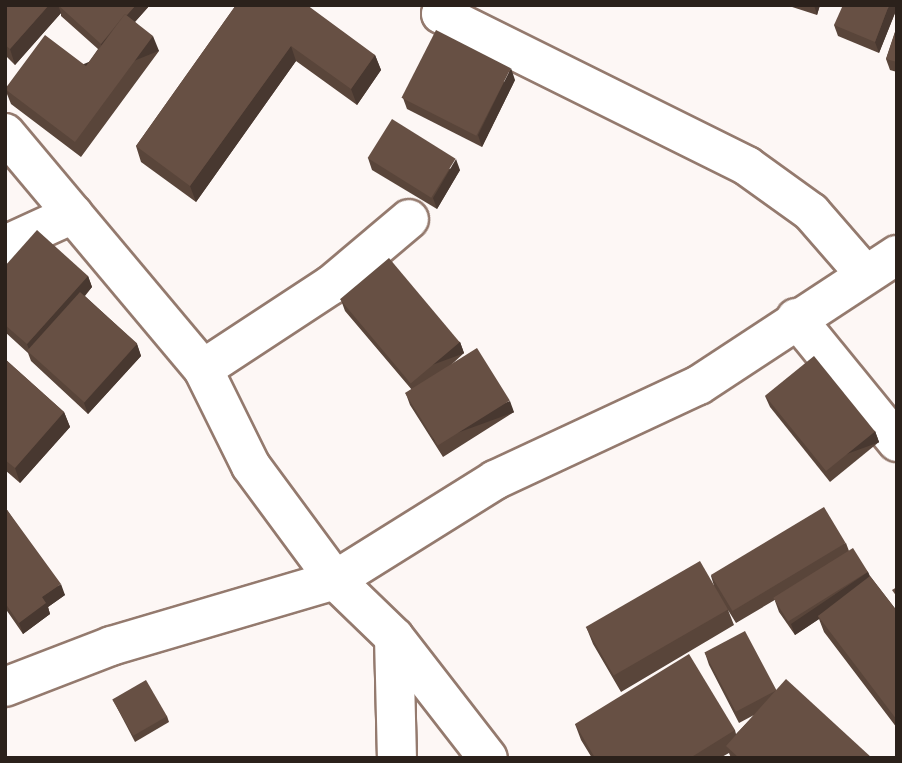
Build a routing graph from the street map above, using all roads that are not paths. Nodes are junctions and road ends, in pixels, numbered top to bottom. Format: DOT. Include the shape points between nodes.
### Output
graph roads {
  1 [pos="444,5"];
  2 [pos="5,133"];
  3 [pos="74,214"];
  4 [pos="409,219"];
  5 [pos="5,245"];
  6 [pos="897,255"];
  7 [pos="863,273"];
  8 [pos="796,318"];
  9 [pos="203,369"];
  10 [pos="897,442"];
  11 [pos="335,580"];
  12 [pos="394,636"];
  13 [pos="5,687"];
  14 [pos="397,758"];
  15 [pos="488,758"];
  1 -- 7 [label="street" via="441,14 747,166 811,212"];
  2 -- 3 [label="street"];
  3 -- 5 [label="street"];
  3 -- 9 [label="street"];
  4 -- 9 [label="street" via="331,285"];
  6 -- 7 [label="street"];
  7 -- 8 [label="street"];
  8 -- 10 [label="street"];
  8 -- 11 [label="street" via="699,385 495,480"];
  9 -- 11 [label="street" via="251,466"];
  11 -- 12 [label="street"];
  11 -- 13 [label="street" via="111,646"];
  12 -- 14 [label="street"];
  12 -- 15 [label="street"];
}
